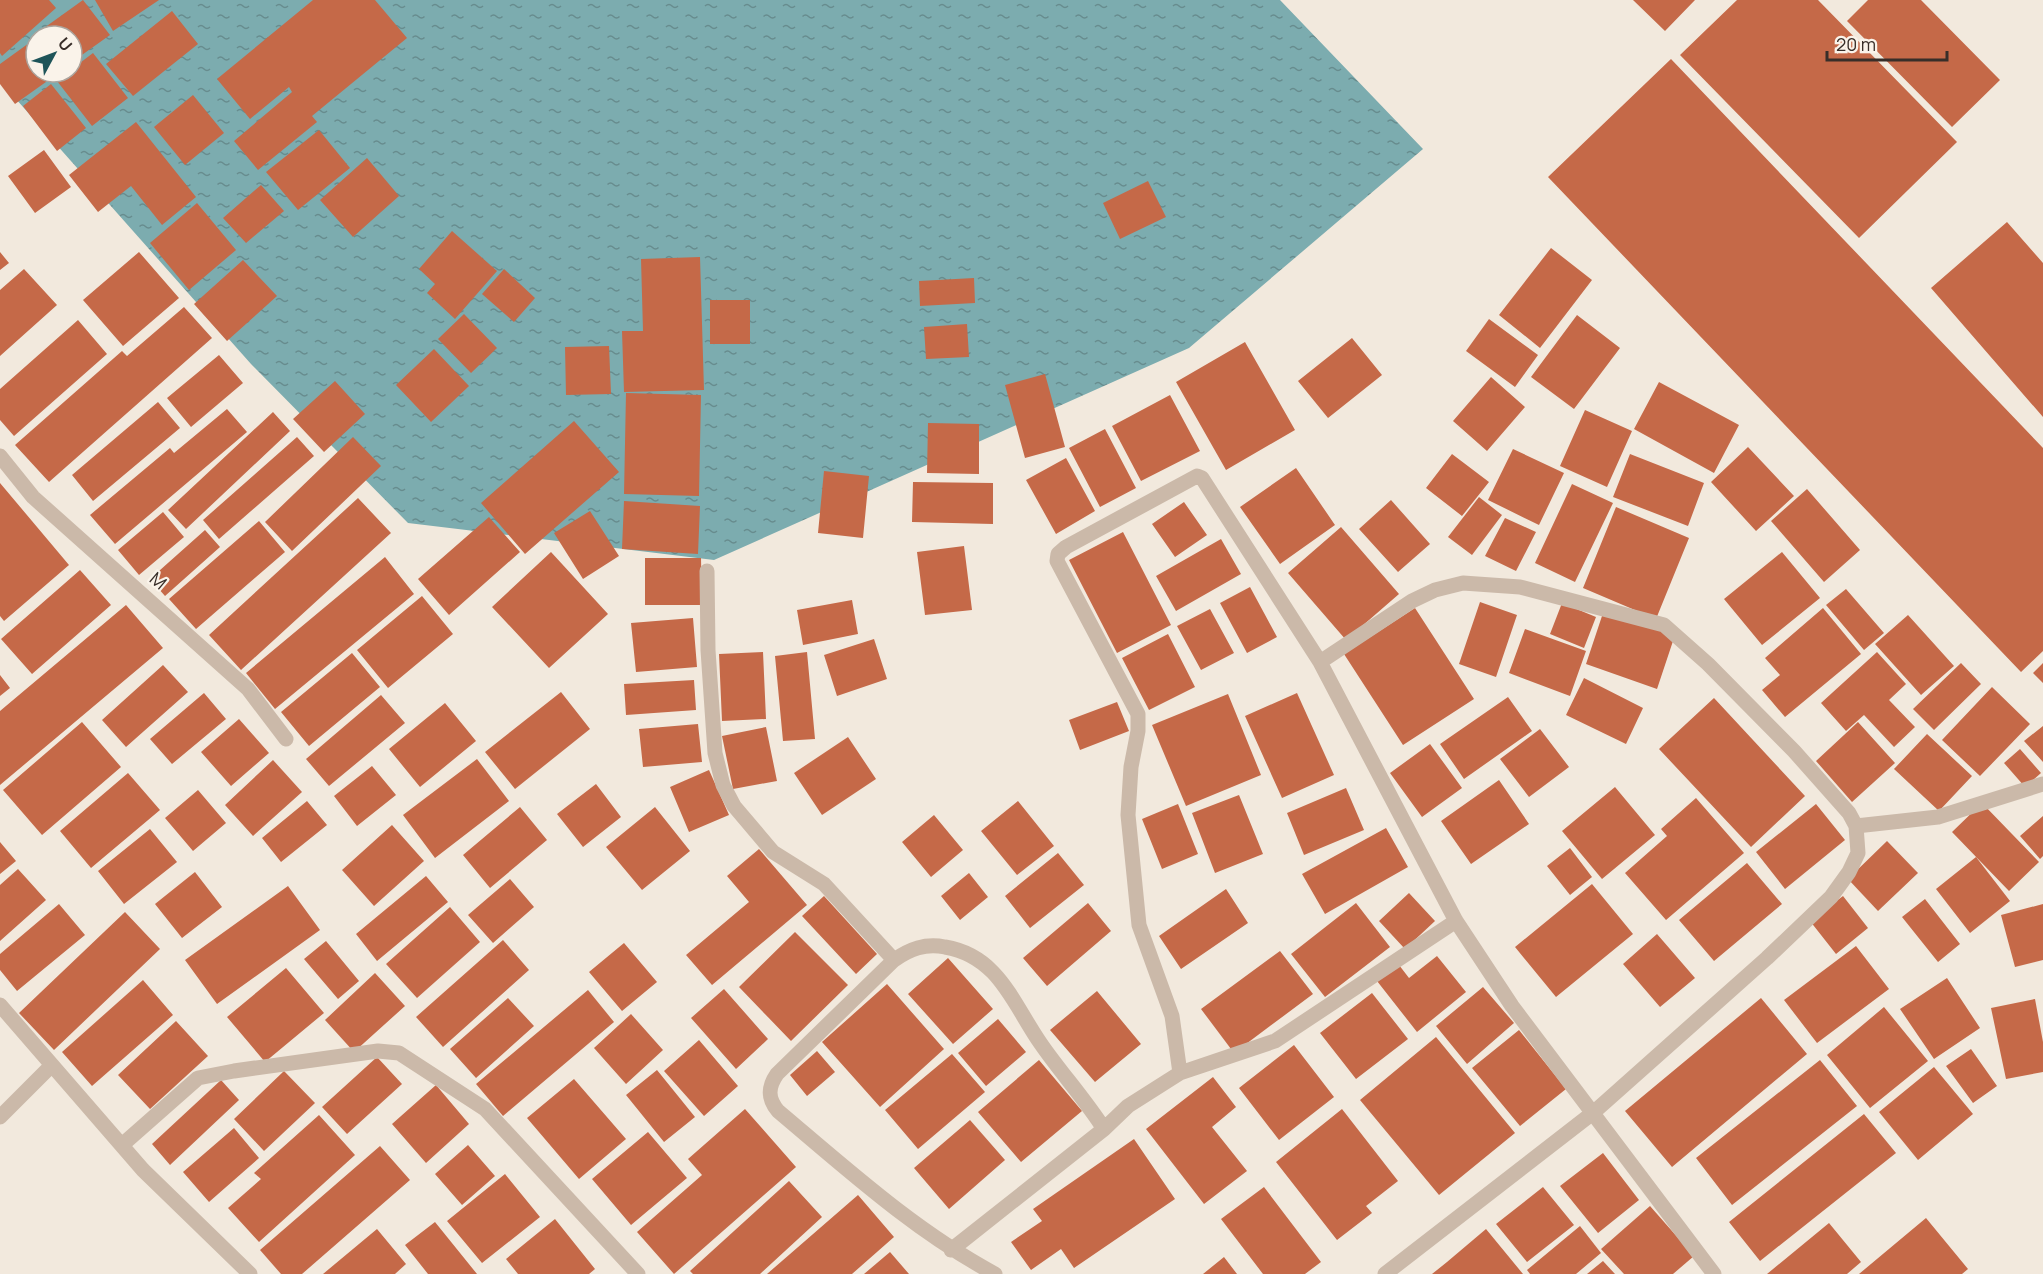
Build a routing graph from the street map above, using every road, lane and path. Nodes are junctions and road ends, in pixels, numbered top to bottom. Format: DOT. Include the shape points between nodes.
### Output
graph roads {
  1 [pos="0,456"];
  2 [pos="707,571"];
  3 [pos="1320,662"];
  4 [pos="286,739"];
  5 [pos="2043,784"];
  6 [pos="1856,826"];
  7 [pos="1456,921"];
  8 [pos="894,960"];
  9 [pos="0,1005"];
  10 [pos="52,1065"];
  11 [pos="1180,1073"];
  12 [pos="1593,1112"];
  13 [pos="0,1117"];
  14 [pos="1104,1129"];
  15 [pos="122,1145"];
  16 [pos="951,1250"];
  17 [pos="250,1274"];
  18 [pos="638,1274"];
  19 [pos="995,1274"];
  20 [pos="1385,1274"];
  21 [pos="1714,1274"];
  1 -- 4 [label="street, M" via="33,497 248,688"];
  2 -- 8 [label="street" via="715,753 723,785 734,806 773,852 824,884"];
  3 -- 6 [label="street" via="1413,601 1462,583 1520,587 1664,624 1794,751"];
  3 -- 7 [label="street"];
  3 -- 11 [label="street" via="1202,478 1197,476 1058,554 1059,566 1138,714 1128,815 1139,925 1172,1016"];
  5 -- 6 [label="street" via="1938,817"];
  6 -- 12 [label="street" via="1858,854 1831,897"];
  7 -- 11 [label="street" via="1275,1041"];
  7 -- 12 [label="street" via="1512,1006"];
  8 -- 14 [label="street" via="907,951 931,944 965,950 982,961 1005,985 1041,1045"];
  8 -- 16 [label="street" via="777,1074 770,1085 771,1102 888,1204"];
  9 -- 10 [label="street"];
  10 -- 13 [label="street"];
  10 -- 15 [label="street"];
  11 -- 14 [label="street" via="1128,1106"];
  12 -- 20 [label="street"];
  12 -- 21 [label="street"];
  14 -- 16 [label="street"];
  15 -- 17 [label="street"];
  15 -- 18 [label="street" via="198,1078 378,1052 399,1053 485,1109"];
  16 -- 19 [label="street"];
}
